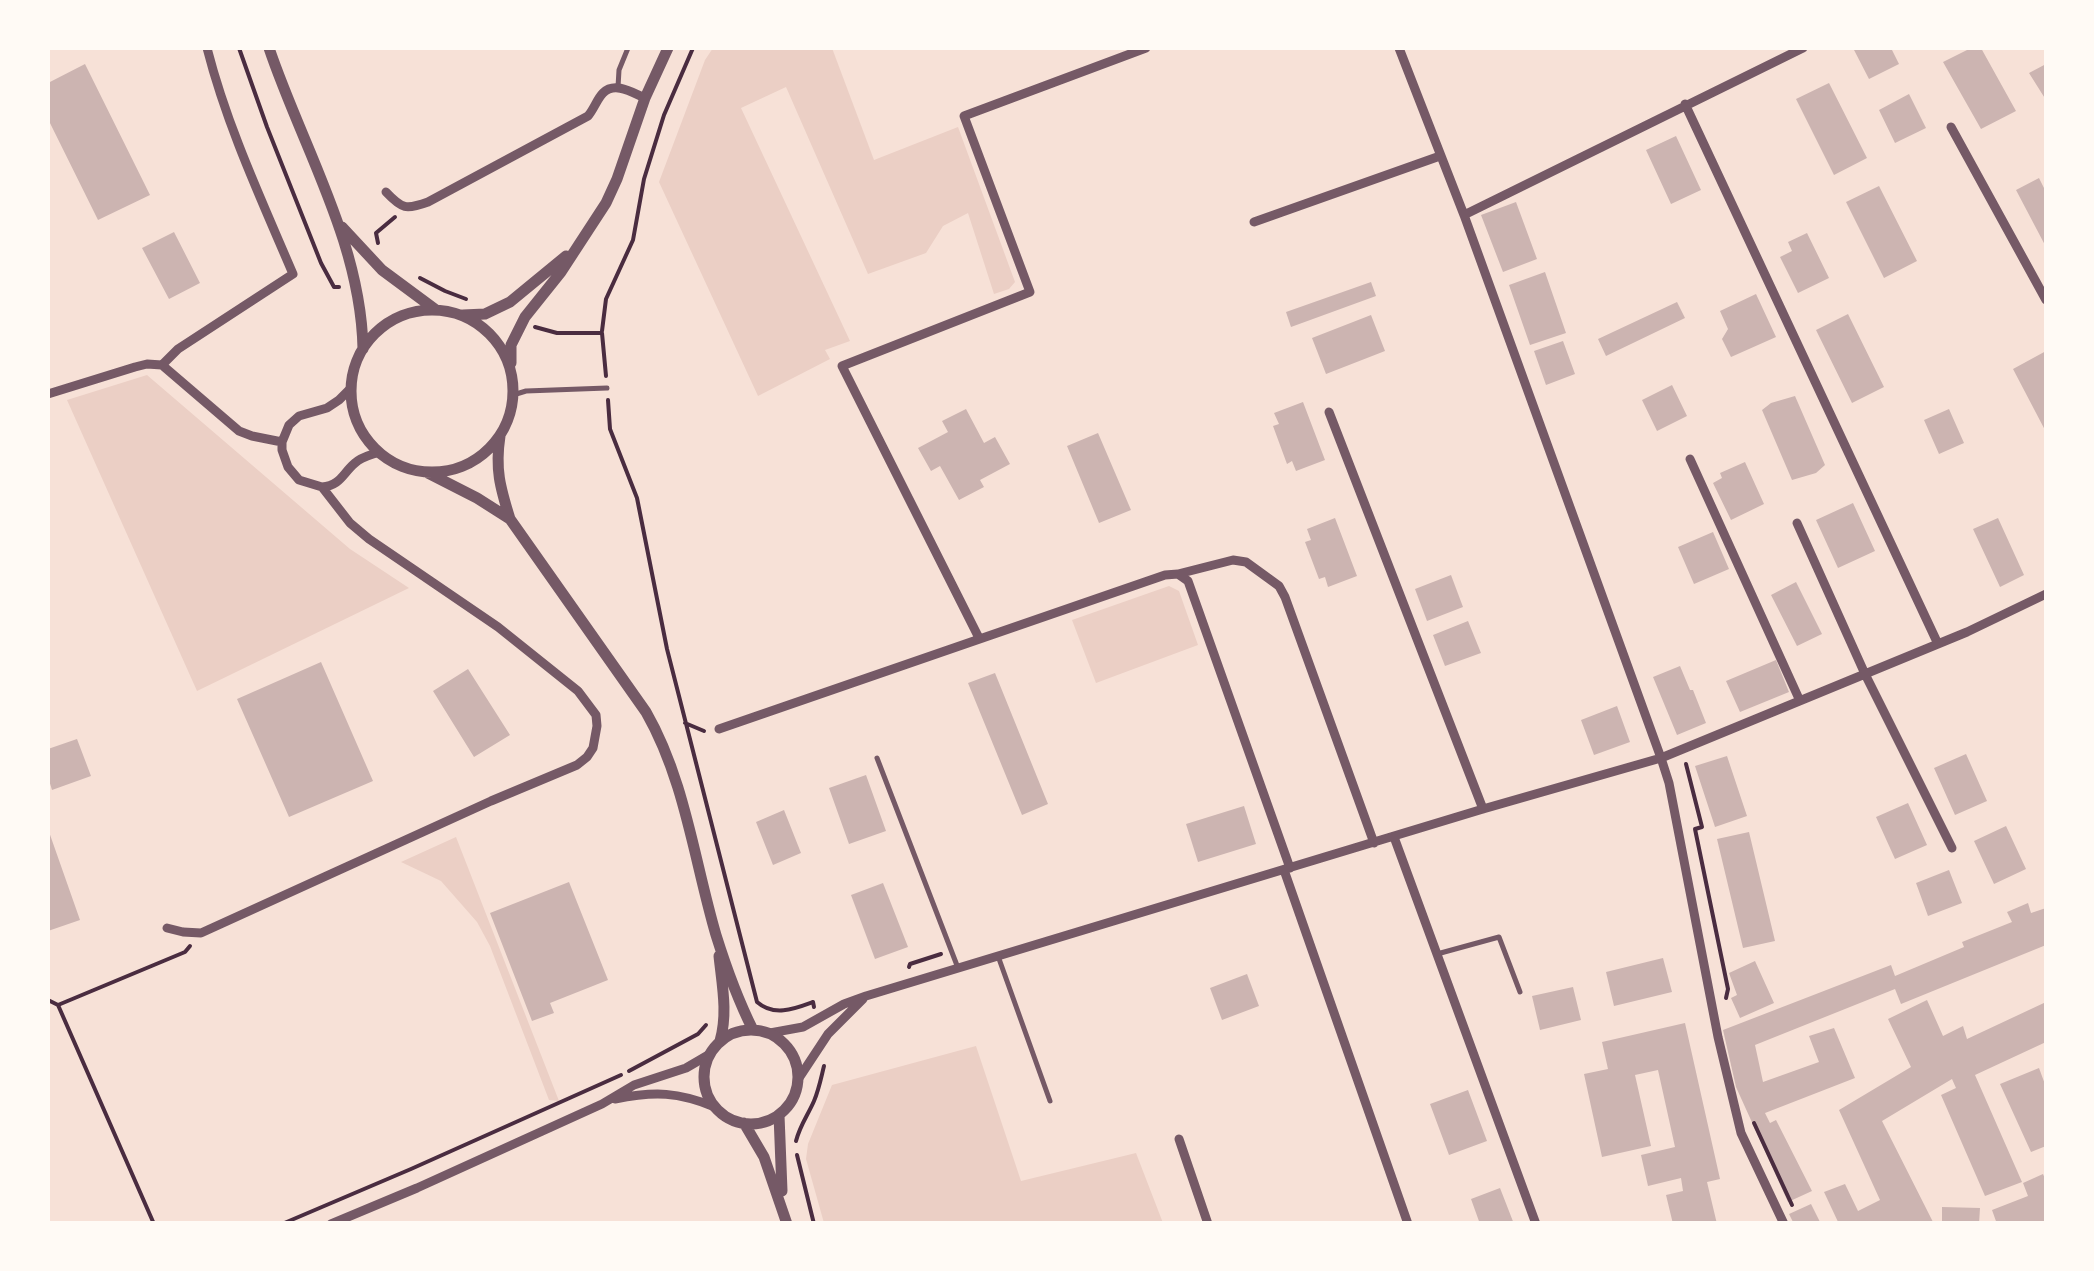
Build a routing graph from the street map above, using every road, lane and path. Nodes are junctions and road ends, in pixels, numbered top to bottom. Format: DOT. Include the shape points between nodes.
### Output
graph roads {
  1 [pos="207,48"];
  2 [pos="240,48"];
  3 [pos="268,48"];
  4 [pos="628,48"];
  5 [pos="668,48"];
  6 [pos="693,48"];
  7 [pos="1146,48"];
  8 [pos="1399,48"];
  9 [pos="1803,48"];
  10 [pos="618,88"];
  11 [pos="646,98"];
  12 [pos="1686,104"];
  13 [pos="1951,127"];
  14 [pos="1440,156"];
  15 [pos="386,192"];
  16 [pos="402,207"];
  17 [pos="1464,216"];
  18 [pos="1254,222"];
  19 [pos="339,223"];
  20 [pos="580,243"];
  21 [pos="382,250"];
  22 [pos="413,272"];
  23 [pos="354,282"];
  24 [pos="477,300"];
  25 [pos="2046,300"];
  26 [pos="436,310"];
  27 [pos="460,315"];
  28 [pos="525,316"];
  29 [pos="602,333"];
  30 [pos="363,349"];
  31 [pos="162,365"];
  32 [pos="511,372"];
  33 [pos="351,388"];
  34 [pos="607,388"];
  35 [pos="48,394"];
  36 [pos="513,395"];
  37 [pos="1329,412"];
  38 [pos="500,436"];
  39 [pos="282,442"];
  40 [pos="378,452"];
  41 [pos="1690,458"];
  42 [pos="424,472"];
  43 [pos="342,480"];
  44 [pos="322,487"];
  45 [pos="341,514"];
  46 [pos="510,519"];
  47 [pos="1797,522"];
  48 [pos="1178,574"];
  49 [pos="2046,594"];
  50 [pos="978,638"];
  51 [pos="1938,644"];
  52 [pos="1865,674"];
  53 [pos="1800,701"];
  54 [pos="685,722"];
  55 [pos="719,729"];
  56 [pos="878,758"];
  57 [pos="1661,758"];
  58 [pos="1484,809"];
  59 [pos="1394,837"];
  60 [pos="1374,842"];
  61 [pos="1952,848"];
  62 [pos="1287,869"];
  63 [pos="167,928"];
  64 [pos="201,933"];
  65 [pos="716,937"];
  66 [pos="1438,954"];
  67 [pos="998,956"];
  68 [pos="958,968"];
  69 [pos="1520,992"];
  70 [pos="866,996"];
  71 [pos="48,1000"];
  72 [pos="58,1004"];
  73 [pos="724,1008"];
  74 [pos="48,1009"];
  75 [pos="818,1020"];
  76 [pos="753,1030"];
  77 [pos="770,1033"];
  78 [pos="720,1041"];
  79 [pos="710,1054"];
  80 [pos="825,1063"];
  81 [pos="799,1078"];
  82 [pos="607,1101"];
  83 [pos="1050,1101"];
  84 [pos="716,1107"];
  85 [pos="779,1115"];
  86 [pos="744,1123"];
  87 [pos="1179,1139"];
  88 [pos="782,1205"];
  89 [pos="154,1224"];
  90 [pos="282,1224"];
  91 [pos="330,1224"];
  92 [pos="787,1224"];
  93 [pos="814,1224"];
  94 [pos="1208,1224"];
  95 [pos="1408,1224"];
  96 [pos="1536,1224"];
  97 [pos="1784,1224"];
  1 -- 31 [label="street" via="218,92 293,274"];
  2 -- 23 [label="path" via="330,282 338,288"];
  3 -- 19 [label="street"];
  4 -- 10 [label="lane"];
  5 -- 11 [label="street"];
  6 -- 29 [label="path" via="664,114 633,240 606,298"];
  7 -- 50 [label="street" via="964,116 1030,292 842,366"];
  8 -- 14 [label="street"];
  9 -- 12 [label="street"];
  10 -- 11 [label="street"];
  10 -- 16 [label="street" via="604,92 588,116 428,202"];
  11 -- 20 [label="street" via="617,179"];
  12 -- 17 [label="street"];
  12 -- 51 [label="street"];
  13 -- 25 [label="street"];
  14 -- 17 [label="street"];
  14 -- 18 [label="street"];
  15 -- 16 [label="street"];
  16 -- 21 [label="path" via="376,233"];
  17 -- 57 [label="street"];
  19 -- 23 [label="street"];
  19 -- 26 [label="street" via="382,270"];
  20 -- 27 [label="street" via="510,302 485,314"];
  20 -- 28 [label="street"];
  22 -- 24 [label="path"];
  23 -- 30 [label="street"];
  26 -- 27 [label="street"];
  26 -- 30 [label="street" via="394,319"];
  27 -- 32 [label="street" via="492,337"];
  28 -- 29 [label="path" via="543,331"];
  28 -- 32 [label="street" via="510,346"];
  29 -- 34 [label="path"];
  30 -- 33 [label="street"];
  31 -- 35 [label="street" via="135,366"];
  31 -- 39 [label="street" via="240,430"];
  32 -- 36 [label="street"];
  33 -- 39 [label="street" via="327,408 288,424"];
  33 -- 40 [label="street" via="354,414"];
  34 -- 36 [label="lane"];
  34 -- 54 [label="path" via="610,429 637,498"];
  36 -- 38 [label="street"];
  37 -- 58 [label="street"];
  38 -- 42 [label="street" via="467,464"];
  38 -- 46 [label="street" via="498,482"];
  39 -- 44 [label="street" via="292,473"];
  40 -- 42 [label="street"];
  40 -- 43 [label="street" via="356,461"];
  41 -- 53 [label="street"];
  42 -- 46 [label="street"];
  43 -- 44 [label="street"];
  43 -- 45 [label="street"];
  44 -- 45 [label="street"];
  45 -- 64 [label="street" via="578,692 596,715 594,748 576,765"];
  46 -- 65 [label="street" via="662,739"];
  47 -- 52 [label="street"];
  48 -- 50 [label="street"];
  48 -- 60 [label="street" via="1233,560 1279,586"];
  48 -- 62 [label="street" via="1188,581"];
  49 -- 51 [label="street"];
  50 -- 55 [label="street"];
  51 -- 52 [label="street"];
  52 -- 53 [label="street"];
  52 -- 61 [label="street"];
  53 -- 57 [label="street"];
  54 -- 55 [label="path"];
  54 -- 75 [label="path" via="757,1002 782,1011 813,1002"];
  56 -- 68 [label="lane"];
  57 -- 58 [label="street"];
  57 -- 97 [label="street" via="1741,1133"];
  58 -- 59 [label="street"];
  59 -- 60 [label="street"];
  59 -- 66 [label="street"];
  60 -- 62 [label="street"];
  62 -- 67 [label="street"];
  62 -- 95 [label="street"];
  63 -- 64 [label="street"];
  64 -- 72 [label="path" via="185,952"];
  65 -- 73 [label="street"];
  65 -- 76 [label="street"];
  66 -- 69 [label="lane" via="1499,937"];
  66 -- 96 [label="street"];
  67 -- 68 [label="street"];
  67 -- 83 [label="lane"];
  68 -- 70 [label="street"];
  70 -- 75 [label="street"];
  70 -- 81 [label="street" via="828,1034"];
  71 -- 72 [label="path"];
  72 -- 74 [label="path"];
  72 -- 89 [label="path"];
  73 -- 78 [label="street"];
  73 -- 90 [label="path" via="698,1034 596,1088"];
  75 -- 77 [label="street"];
  76 -- 77 [label="street"];
  76 -- 78 [label="street"];
  77 -- 81 [label="street" via="791,1051"];
  78 -- 79 [label="street"];
  79 -- 82 [label="street"];
  79 -- 84 [label="street" via="704,1082"];
  80 -- 93 [label="path" via="796,1145"];
  81 -- 85 [label="street"];
  82 -- 84 [label="street" via="659,1092"];
  82 -- 91 [label="street"];
  84 -- 86 [label="street"];
  85 -- 86 [label="street"];
  85 -- 88 [label="street"];
  86 -- 88 [label="street"];
  87 -- 94 [label="street"];
  88 -- 92 [label="street"];
}
